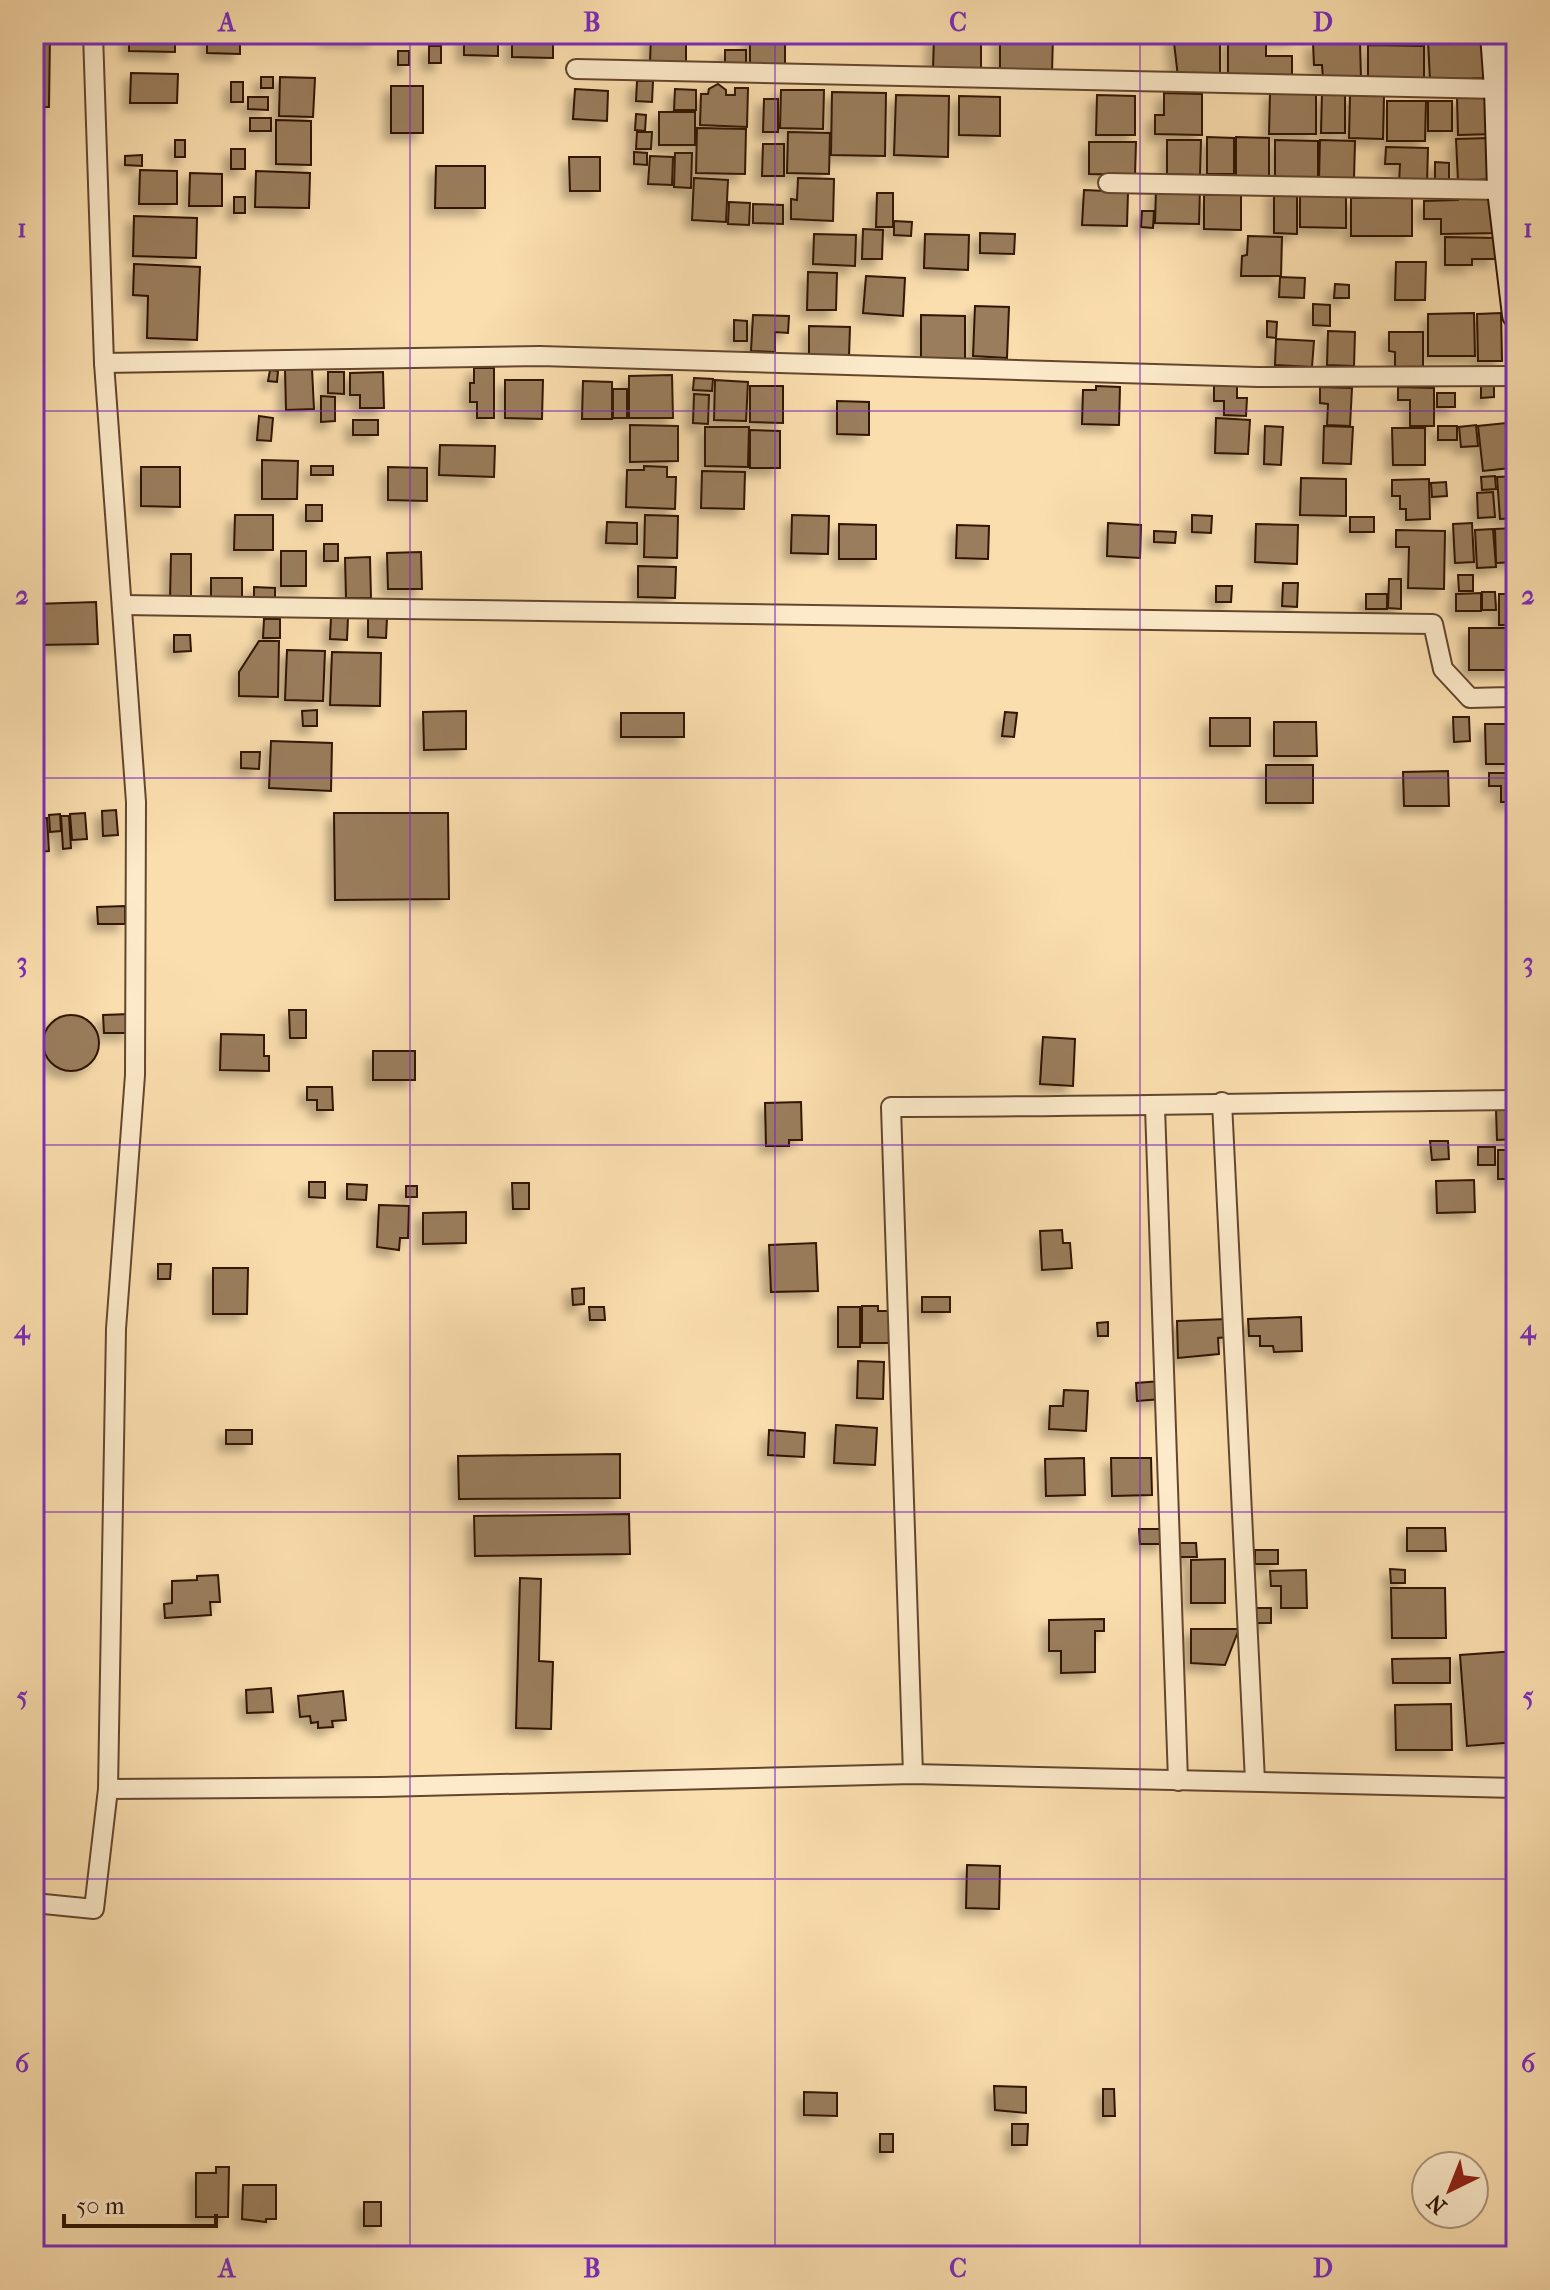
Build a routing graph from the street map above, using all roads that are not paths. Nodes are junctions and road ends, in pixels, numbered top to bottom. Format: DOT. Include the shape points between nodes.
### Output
graph roads {
  1 [pos="93,34"];
  2 [pos="1494,34"];
  3 [pos="576,69"];
  4 [pos="1498,89"];
  5 [pos="1108,183"];
  6 [pos="1501,190"];
  7 [pos="1516,315"];
  8 [pos="104,363"];
  9 [pos="1516,376"];
  10 [pos="123,605"];
  11 [pos="1516,695"];
  12 [pos="1516,1100"];
  13 [pos="1222,1102"];
  14 [pos="1155,1107"];
  15 [pos="913,1774"];
  16 [pos="1178,1781"];
  17 [pos="1255,1781"];
  18 [pos="1516,1788"];
  19 [pos="108,1789"];
  20 [pos="34,1903"];
  1 -- 8 [label="street"];
  2 -- 4 [label="street"];
  3 -- 4 [label="street"];
  4 -- 6 [label="street"];
  5 -- 6 [label="street"];
  6 -- 7 [label="street"];
  8 -- 9 [label="street" via="540,356 1258,377"];
  8 -- 10 [label="street"];
  10 -- 11 [label="street" via="1433,624 1443,669 1470,698"];
  10 -- 19 [label="street" via="136,802 135,1075 116,1329"];
  12 -- 13 [label="street"];
  13 -- 14 [label="street"];
  13 -- 17 [label="street"];
  14 -- 15 [label="street" via="891,1107"];
  14 -- 16 [label="street"];
  15 -- 16 [label="street"];
  15 -- 19 [label="street"];
  16 -- 17 [label="street"];
  17 -- 18 [label="street"];
  19 -- 20 [label="street" via="94,1909"];
}
